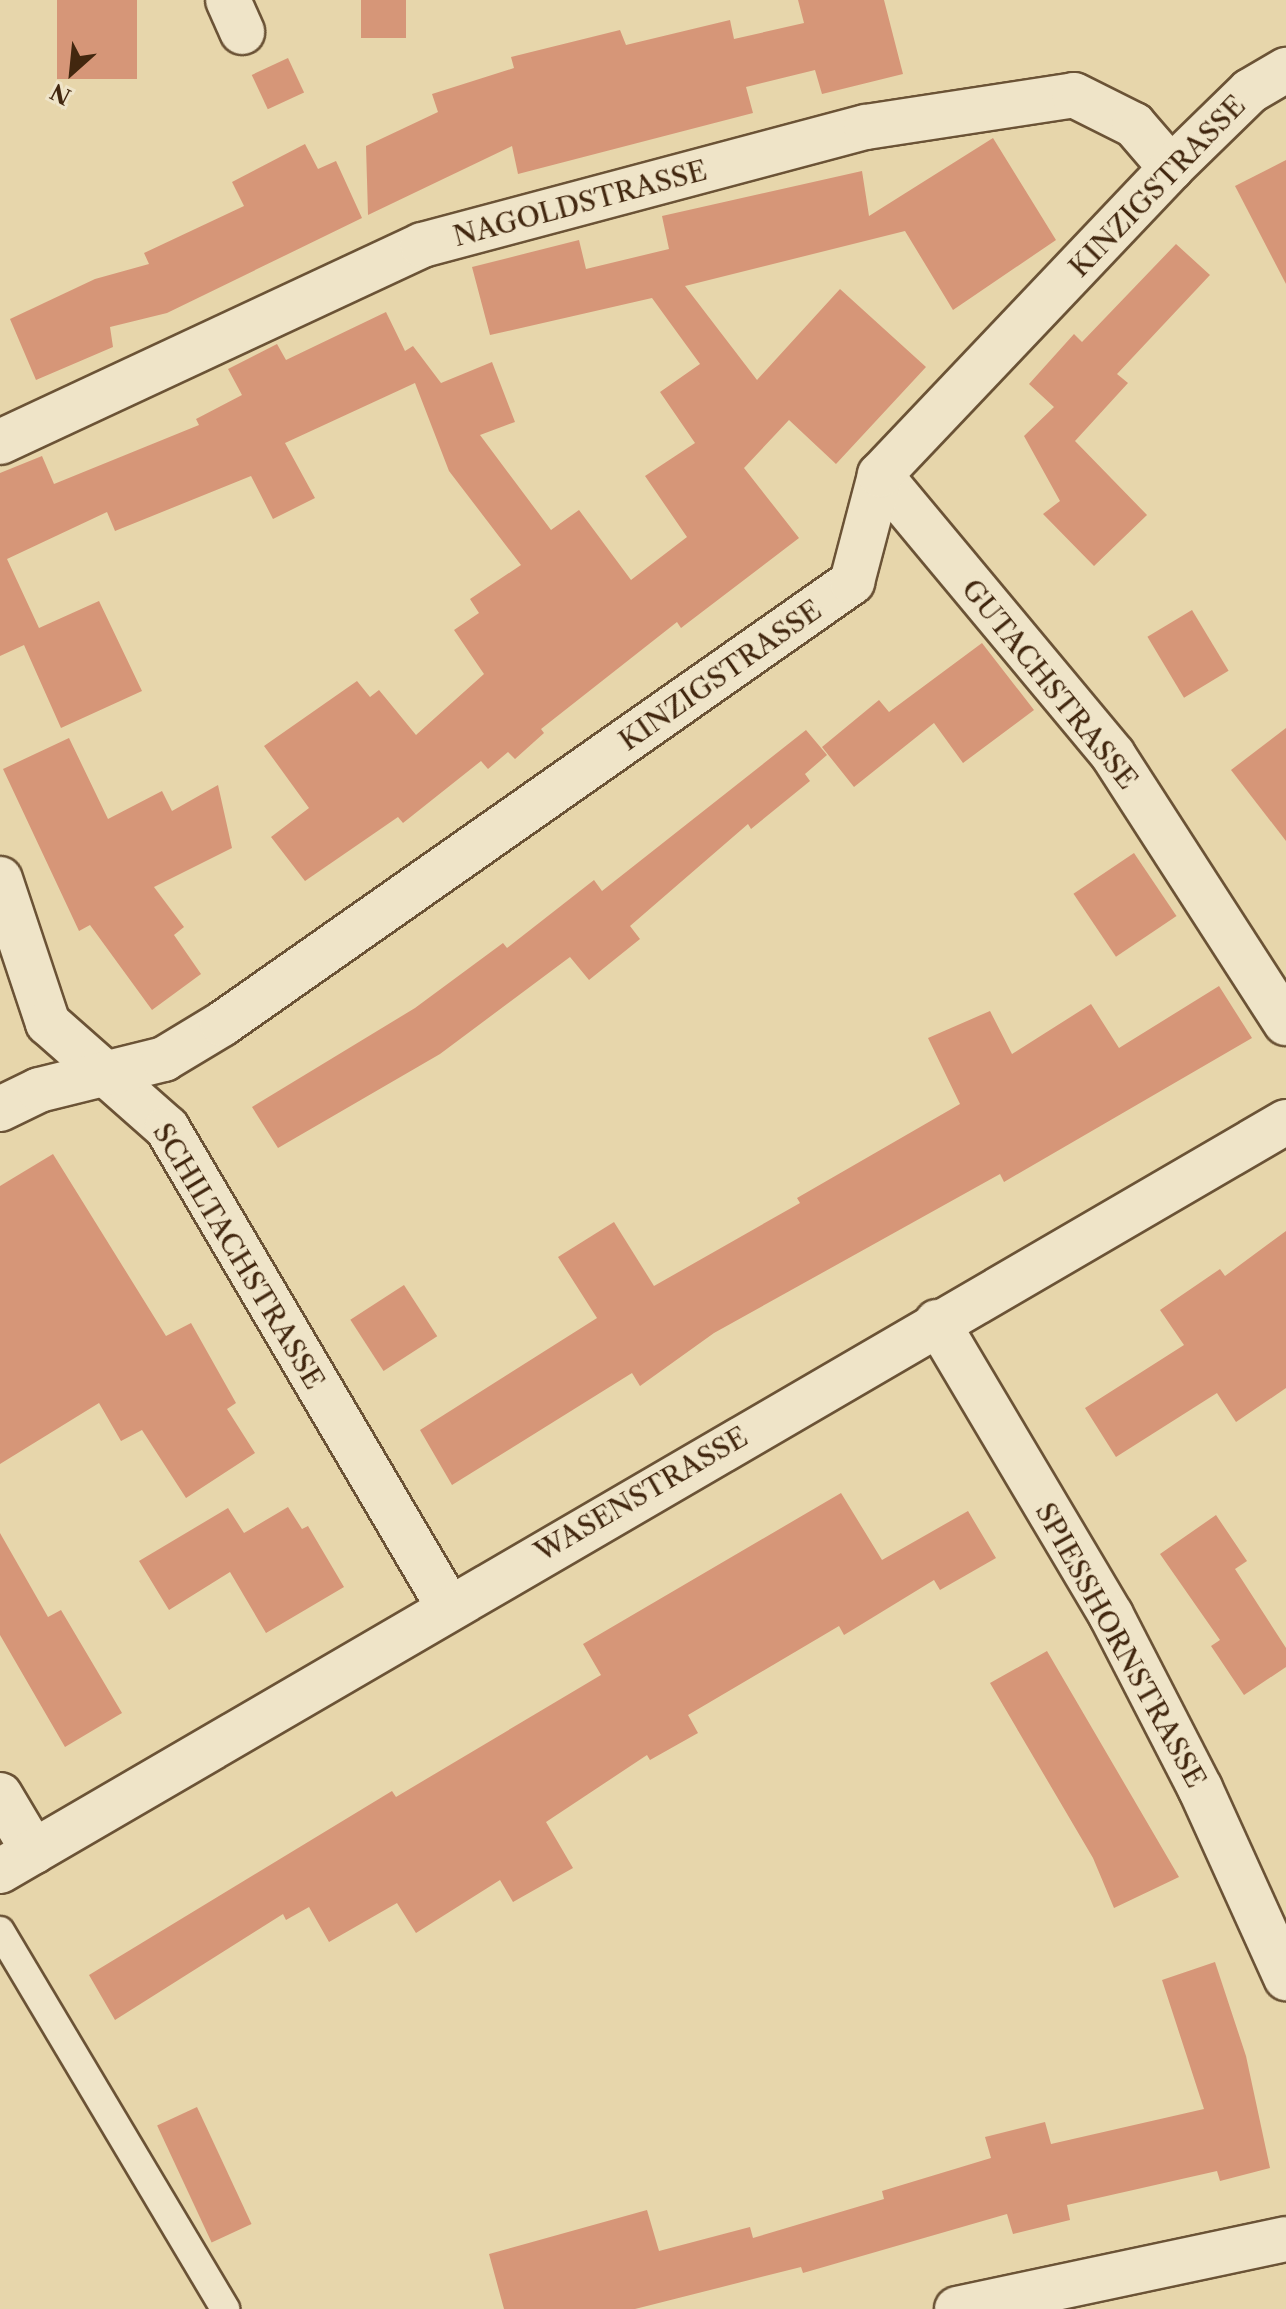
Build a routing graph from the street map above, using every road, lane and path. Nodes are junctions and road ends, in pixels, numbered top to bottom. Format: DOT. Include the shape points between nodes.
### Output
graph roads {
  1 [pos="1286,70"];
  2 [pos="1171,168"];
  3 [pos="0,442"];
  4 [pos="880,475"];
  5 [pos="0,879"];
  6 [pos="1286,1023"];
  7 [pos="107,1075"];
  8 [pos="0,1109"];
  9 [pos="1286,1122"];
  10 [pos="937,1322"];
  11 [pos="448,1606"];
  12 [pos="0,1795"];
  13 [pos="17,1862"];
  14 [pos="0,1931"];
  15 [pos="1286,1978"];
  16 [pos="1286,2239"];
  17 [pos="225,2309"];
  18 [pos="957,2309"];
  1 -- 2 [label="street, KINZIGSTRASSE" via="1250,91"];
  2 -- 3 [label="street, NAGOLDSTRASSE" via="1134,125 1074,95 866,127 422,245"];
  2 -- 4 [label="street, KINZIGSTRASSE"];
  4 -- 6 [label="street, GUTACHSTRASSE" via="1113,755"];
  4 -- 7 [label="street, KINZIGSTRASSE" via="852,582 222,1024 164,1059"];
  5 -- 7 [label="street, SCHILTACHSTRASSE" via="48,1023"];
  7 -- 8 [label="street, KINZIGSTRASSE" via="39,1090"];
  7 -- 11 [label="street, SCHILTACHSTRASSE" via="167,1128"];
  9 -- 10 [label="street, WASENSTRASSE"];
  10 -- 11 [label="street, WASENSTRASSE"];
  10 -- 15 [label="street, SPIESSHORNSTRASSE" via="1111,1615 1200,1788"];
  11 -- 13 [label="street, WASENSTRASSE"];
  12 -- 13 [label="street"];
  14 -- 17 [label="lane"];
  16 -- 18 [label="street"];
}
